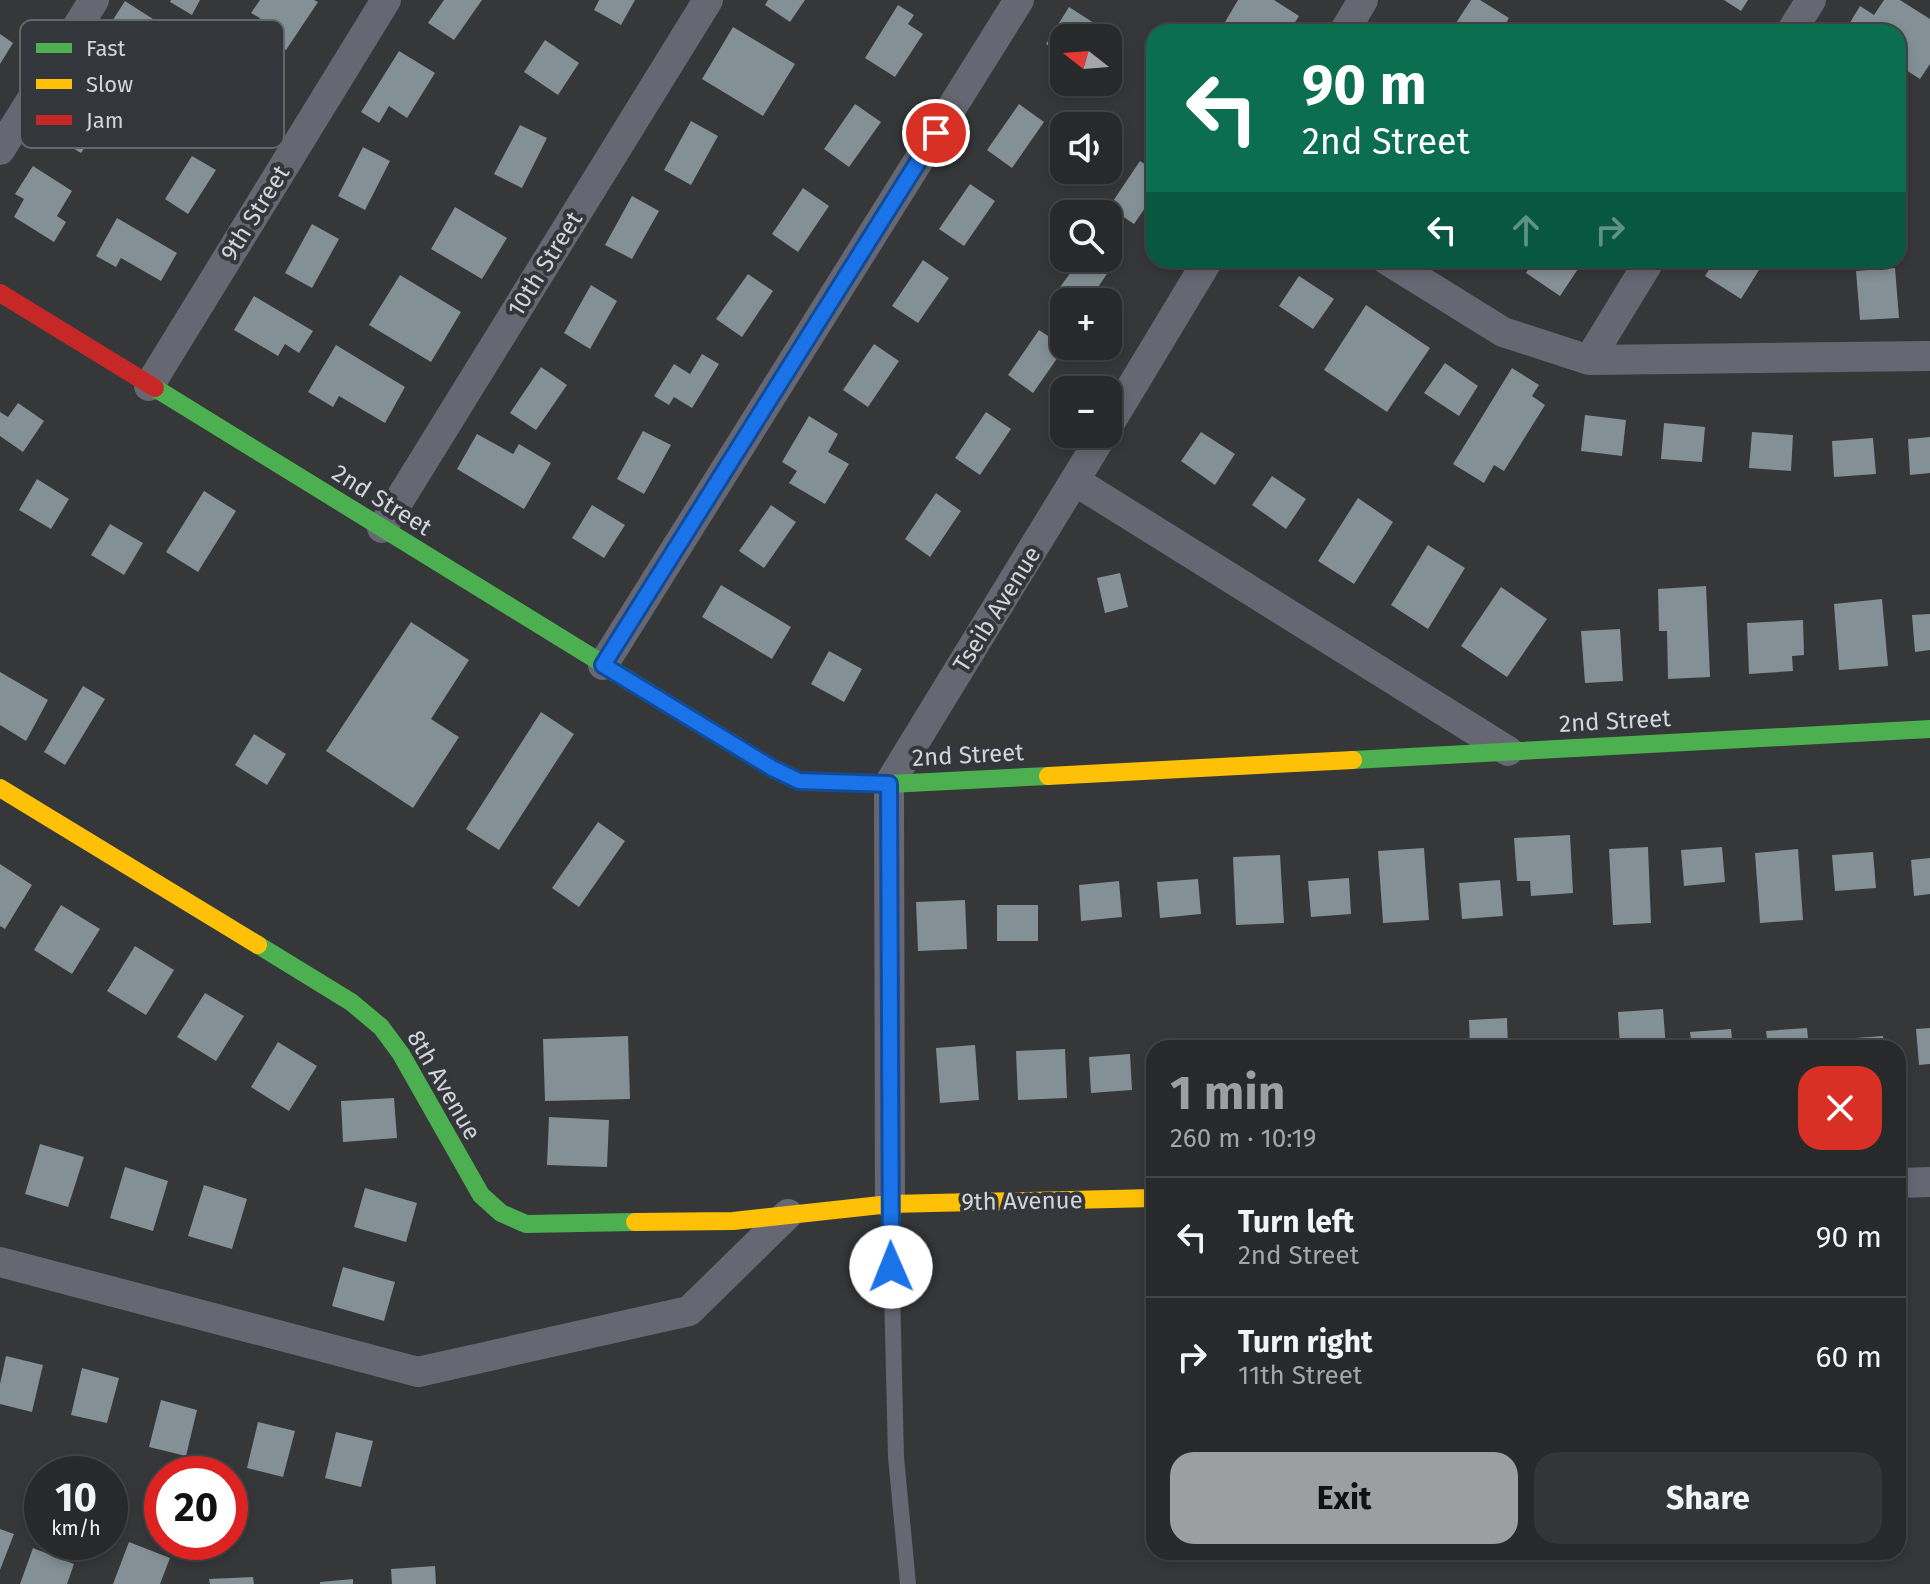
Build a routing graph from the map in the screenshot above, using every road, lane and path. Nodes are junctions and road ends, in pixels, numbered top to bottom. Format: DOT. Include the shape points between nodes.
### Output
graph roads {
  1 [pos="94,0"];
  2 [pos="386,0"];
  3 [pos="708,0"];
  4 [pos="1019,0"];
  5 [pos="1363,0"];
  6 [pos="1811,0"];
  7 [pos="81,20"];
  8 [pos="1349,24"];
  9 [pos="1796,24"];
  10 [pos="20,118"];
  11 [pos="0,150"];
  12 [pos="1203,268"];
  13 [pos="1400,268"];
  14 [pos="1645,268"];
  15 [pos="0,293"];
  16 [pos="1930,356"];
  17 [pos="1589,360"];
  18 [pos="149,386"];
  19 [pos="1122,403"];
  20 [pos="1095,448"];
  21 [pos="1075,481"];
  22 [pos="382,528"];
  23 [pos="603,665"];
  24 [pos="1930,729"];
  25 [pos="1508,751"];
  26 [pos="889,784"];
  27 [pos="0,788"];
  28 [pos="1930,1182"];
  29 [pos="1906,1183"];
  30 [pos="1146,1198"];
  31 [pos="890,1204"];
  32 [pos="788,1214"];
  33 [pos="0,1262"];
  34 [pos="908,1584"];
  1 -- 7 [label="street"];
  2 -- 18 [label="street, 9th Street"];
  3 -- 22 [label="street, 10th Street"];
  4 -- 23 [label="street"];
  5 -- 8 [label="street"];
  6 -- 9 [label="street"];
  10 -- 11 [label="street"];
  12 -- 19 [label="street"];
  13 -- 17 [label="street" via="1503,332"];
  14 -- 17 [label="street"];
  15 -- 18 [label="street, 2nd Street"];
  16 -- 17 [label="street"];
  18 -- 22 [label="street, 2nd Street"];
  20 -- 21 [label="street, Tseib Avenue"];
  21 -- 25 [label="street"];
  21 -- 26 [label="street, Tseib Avenue"];
  22 -- 23 [label="street, 2nd Street"];
  23 -- 26 [label="street, 2nd Street" via="799,781"];
  24 -- 25 [label="street, 2nd Street"];
  25 -- 26 [label="street, 2nd Street"];
  26 -- 31 [label="street"];
  27 -- 32 [label="street, 8th Avenue" via="361,1010 401,1054 481,1195 501,1213 526,1224 733,1221"];
  28 -- 29 [label="street"];
  30 -- 31 [label="street, 9th Avenue"];
  31 -- 32 [label="street, 8th Avenue"];
  31 -- 34 [label="lane" via="896,1457"];
  32 -- 33 [label="street" via="689,1311 418,1372"];
}
